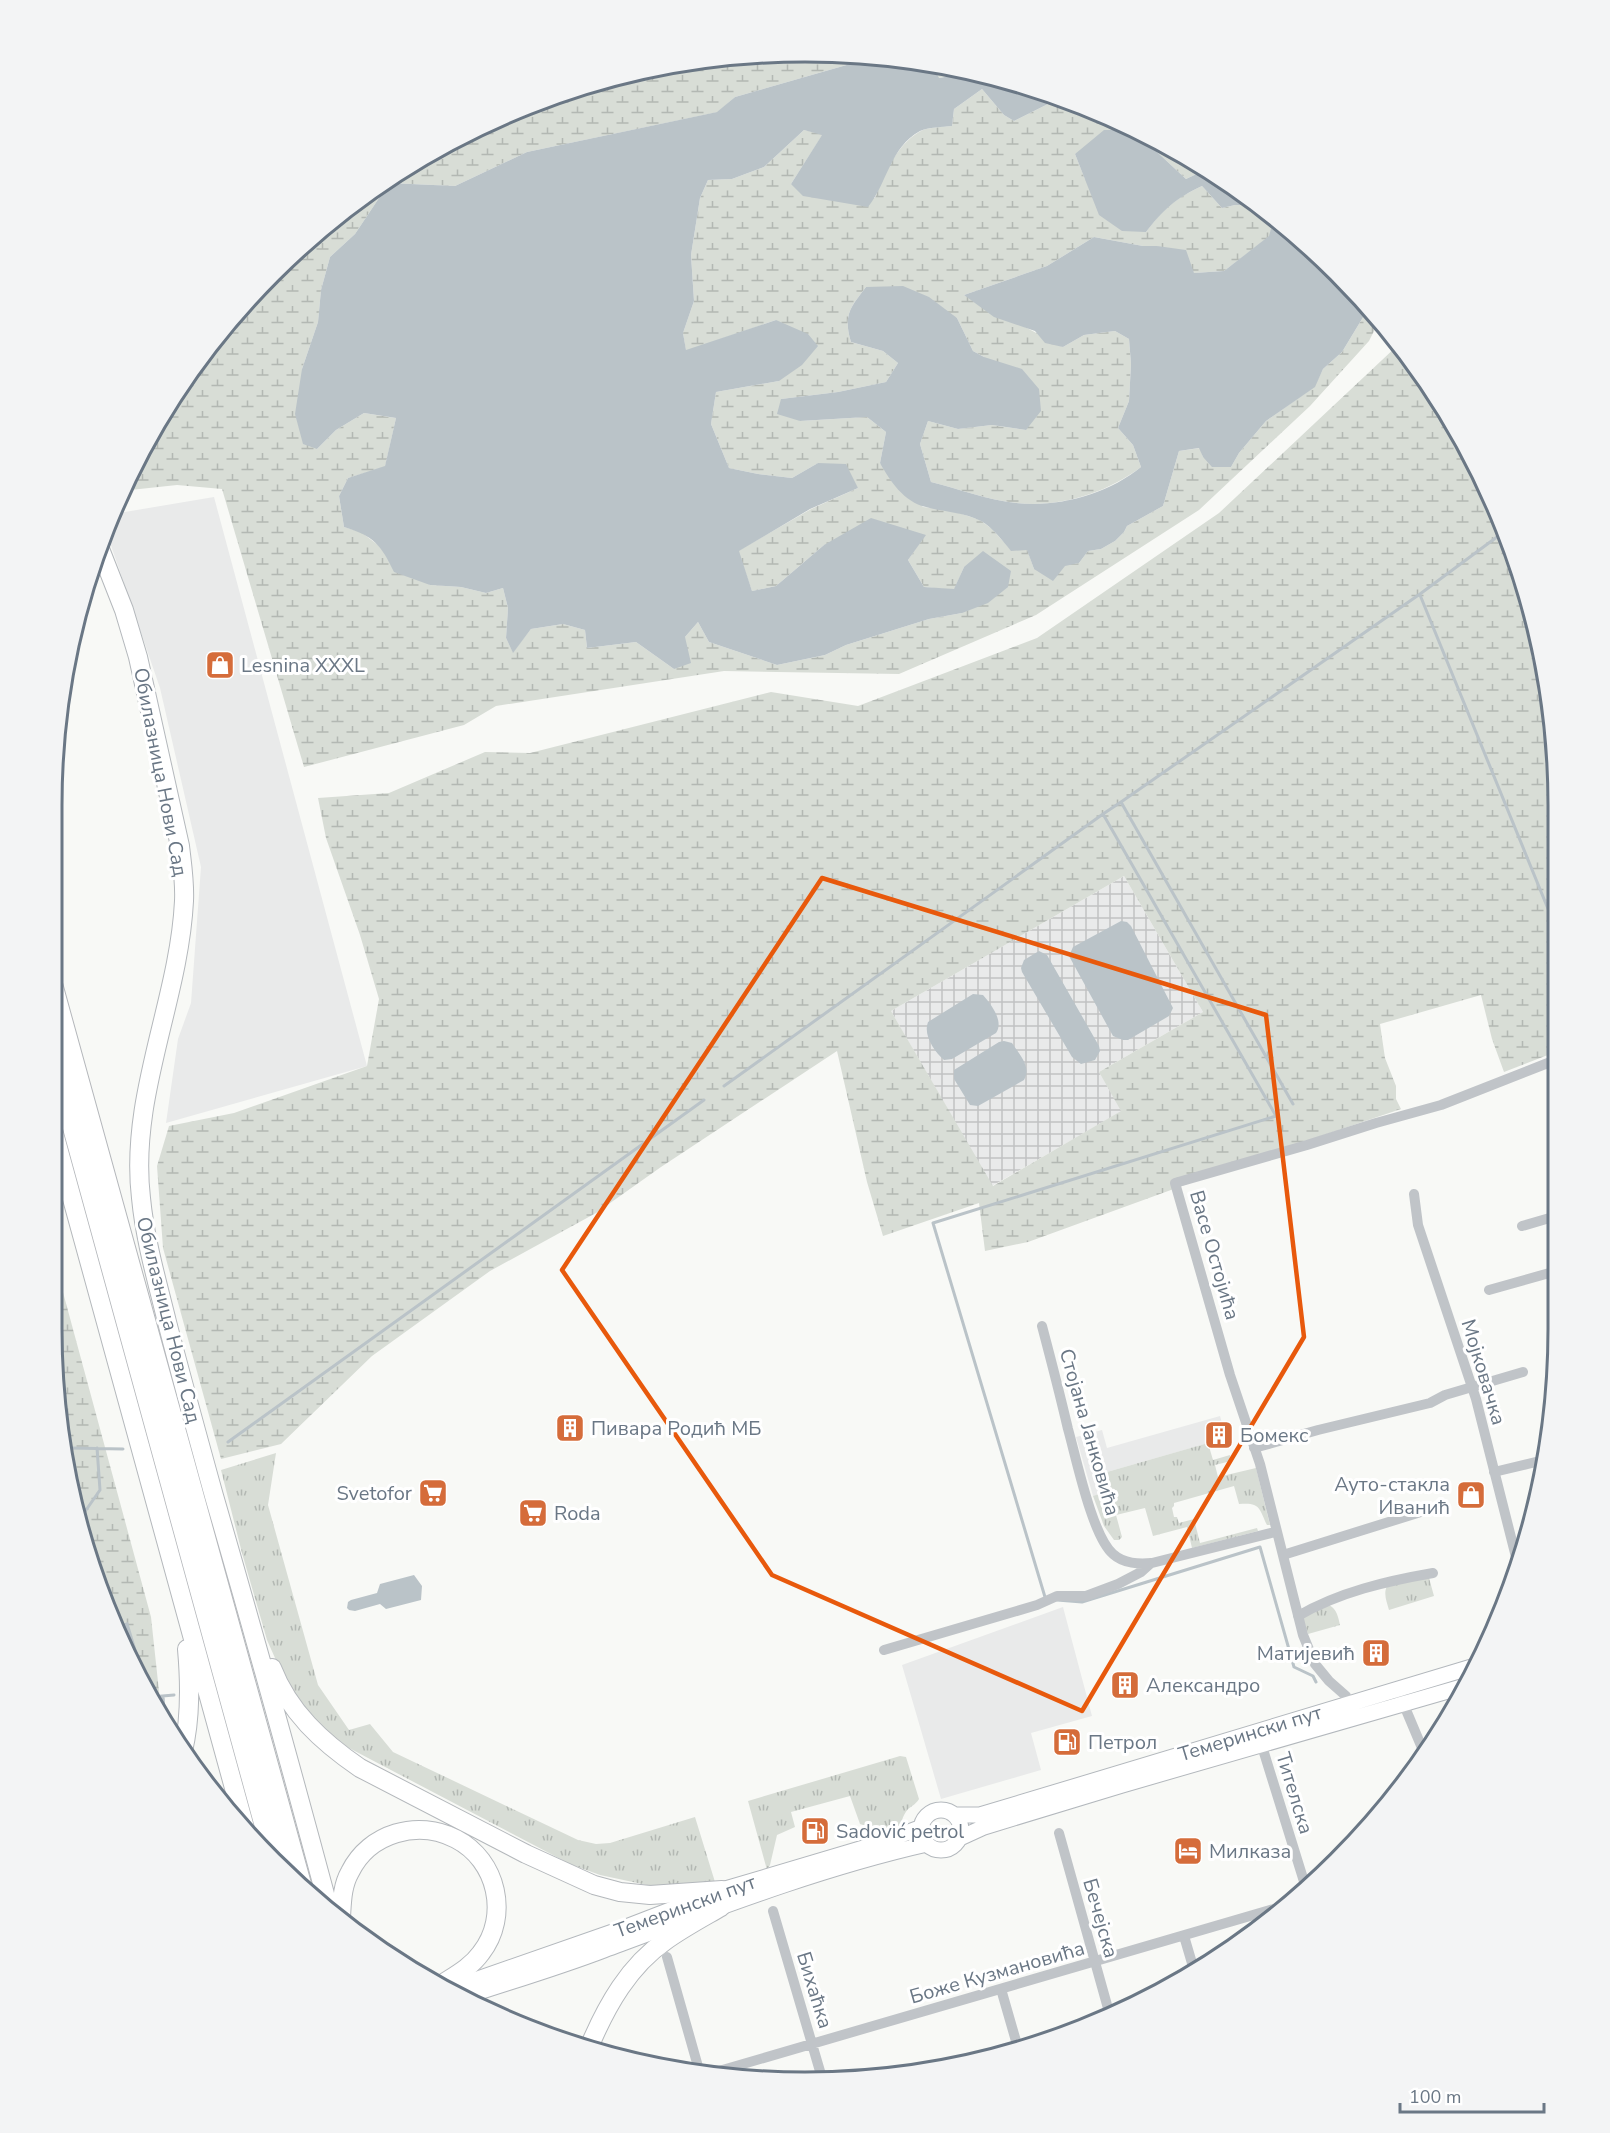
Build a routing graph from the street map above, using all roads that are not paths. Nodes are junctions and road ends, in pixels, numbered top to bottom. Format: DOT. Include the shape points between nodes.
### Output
graph roads {
  1 [pos="104,559"];
  2 [pos="62,1020"];
  3 [pos="1548,1062"];
  4 [pos="62,1087"];
  5 [pos="62,1162"];
  6 [pos="1414,1194"];
  7 [pos="1548,1218"];
  8 [pos="1522,1226"];
  9 [pos="1548,1273"];
  10 [pos="1489,1290"];
  11 [pos="1042,1326"];
  12 [pos="1523,1372"];
  13 [pos="1472,1387"];
  14 [pos="1254,1448"];
  15 [pos="1536,1462"];
  16 [pos="1494,1472"];
  17 [pos="1440,1506"];
  18 [pos="1275,1532"];
  19 [pos="1514,1551"];
  20 [pos="1282,1555"];
  21 [pos="1150,1563"];
  22 [pos="1433,1573"];
  23 [pos="185,1609"];
  24 [pos="249,1616"];
  25 [pos="1298,1616"];
  26 [pos="884,1650"];
  27 [pos="1465,1670"];
  28 [pos="1456,1687"];
  29 [pos="1400,1696"];
  30 [pos="1348,1703"];
  31 [pos="185,1738"];
  32 [pos="1261,1743"];
  33 [pos="1421,1744"];
  34 [pos="240,1811"];
  35 [pos="954,1815"];
  36 [pos="921,1827"];
  37 [pos="1059,1833"];
  38 [pos="960,1838"];
  39 [pos="270,1844"];
  40 [pos="927,1844"];
  41 [pos="297,1871"];
  42 [pos="1303,1879"];
  43 [pos="325,1896"];
  44 [pos="721,1899"];
  45 [pos="341,1909"];
  46 [pos="773,1911"];
  47 [pos="1266,1911"];
  48 [pos="1184,1936"];
  49 [pos="667,1957"];
  50 [pos="1095,1963"];
  51 [pos="1192,1963"];
  52 [pos="448,1980"];
  53 [pos="459,1986"];
  54 [pos="1001,1989"];
  55 [pos="474,1994"];
  56 [pos="1108,2007"];
  57 [pos="592,2040"];
  58 [pos="1016,2040"];
  59 [pos="813,2044"];
  60 [pos="697,2063"];
  61 [pos="734,2068"];
  62 [pos="820,2071"];
  1 -- 24 [label="main road, Обилазница Нови Сад" via="138,657 184,876 182,932 144,1107 140,1198 149,1250 188,1403"];
  2 -- 41 [label="highway"];
  3 -- 14 [label="street, Васе Остојића" via="1442,1105 1175,1183"];
  4 -- 39 [label="highway"];
  5 -- 23 [label="main road"];
  6 -- 13 [label="street, Мојковачка" via="1418,1225"];
  7 -- 8 [label="street"];
  9 -- 10 [label="street"];
  11 -- 21 [label="street, Стојана Јанковића" via="1079,1472 1100,1533 1114,1555 1138,1564"];
  12 -- 13 [label="street"];
  13 -- 14 [label="street" via="1430,1403"];
  13 -- 16 [label="street, Мојковачка"];
  14 -- 18 [label="street, Васе Остојића"];
  15 -- 16 [label="street"];
  16 -- 19 [label="street, Мојковачка"];
  17 -- 20 [label="street"];
  18 -- 20 [label="street, Васе Остојића"];
  18 -- 21 [label="street, Стојана Јанковића"];
  20 -- 25 [label="street, Васе Остојића"];
  21 -- 26 [label="street" via="1118,1584 1086,1596 1052,1599"];
  22 -- 25 [label="street" via="1373,1586"];
  23 -- 31 [label="main road" via="190,1682"];
  23 -- 34 [label="main road"];
  24 -- 43 [label="main road, Обилазница Нови Сад"];
  24 -- 44 [label="main road" via="281,1687 298,1714 326,1743 360,1768 594,1885 620,1892"];
  25 -- 30 [label="street, Васе Остојића" via="1315,1664"];
  27 -- 29 [label="main road, Темерински пут"];
  28 -- 29 [label="main road, Темерински пут"];
  29 -- 30 [label="main road, Темерински пут"];
  29 -- 32 [label="main road, Темерински пут"];
  29 -- 33 [label="street"];
  30 -- 35 [label="main road, Темерински пут" via="980,1815"];
  32 -- 38 [label="main road, Темерински пут" via="984,1827"];
  32 -- 42 [label="street, Тителска"];
  35 -- 36 [label="main road" via="943,1810 933,1813"];
  35 -- 38 [label="main road" via="961,1826"];
  36 -- 40 [label="main road"];
  36 -- 44 [label="main road, Темерински пут"];
  37 -- 50 [label="street, Бечејска"];
  38 -- 40 [label="main road" via="945,1849"];
  40 -- 44 [label="main road, Темерински пут"];
  44 -- 53 [label="main road, Темерински пут"];
  44 -- 55 [label="main road, Темерински пут" via="601,1951"];
  44 -- 57 [label="main road" via="640,1962 603,2014"];
  45 -- 52 [label="main road" via="346,1879 358,1858 374,1843 395,1833 421,1829 462,1842 480,1858 490,1874 497,1911 491,1937 481,1953"];
  46 -- 59 [label="street, Бихаћка"];
  47 -- 48 [label="street, Боже Кузмановића"];
  48 -- 50 [label="street, Боже Кузмановића"];
  48 -- 51 [label="street"];
  49 -- 60 [label="street"];
  50 -- 54 [label="street, Боже Кузмановића"];
  50 -- 56 [label="street, Бечејска"];
  54 -- 58 [label="street"];
  54 -- 59 [label="street, Боже Кузмановића"];
  59 -- 61 [label="street, Боже Кузмановића"];
  59 -- 62 [label="street, Бихаћка"];
}
